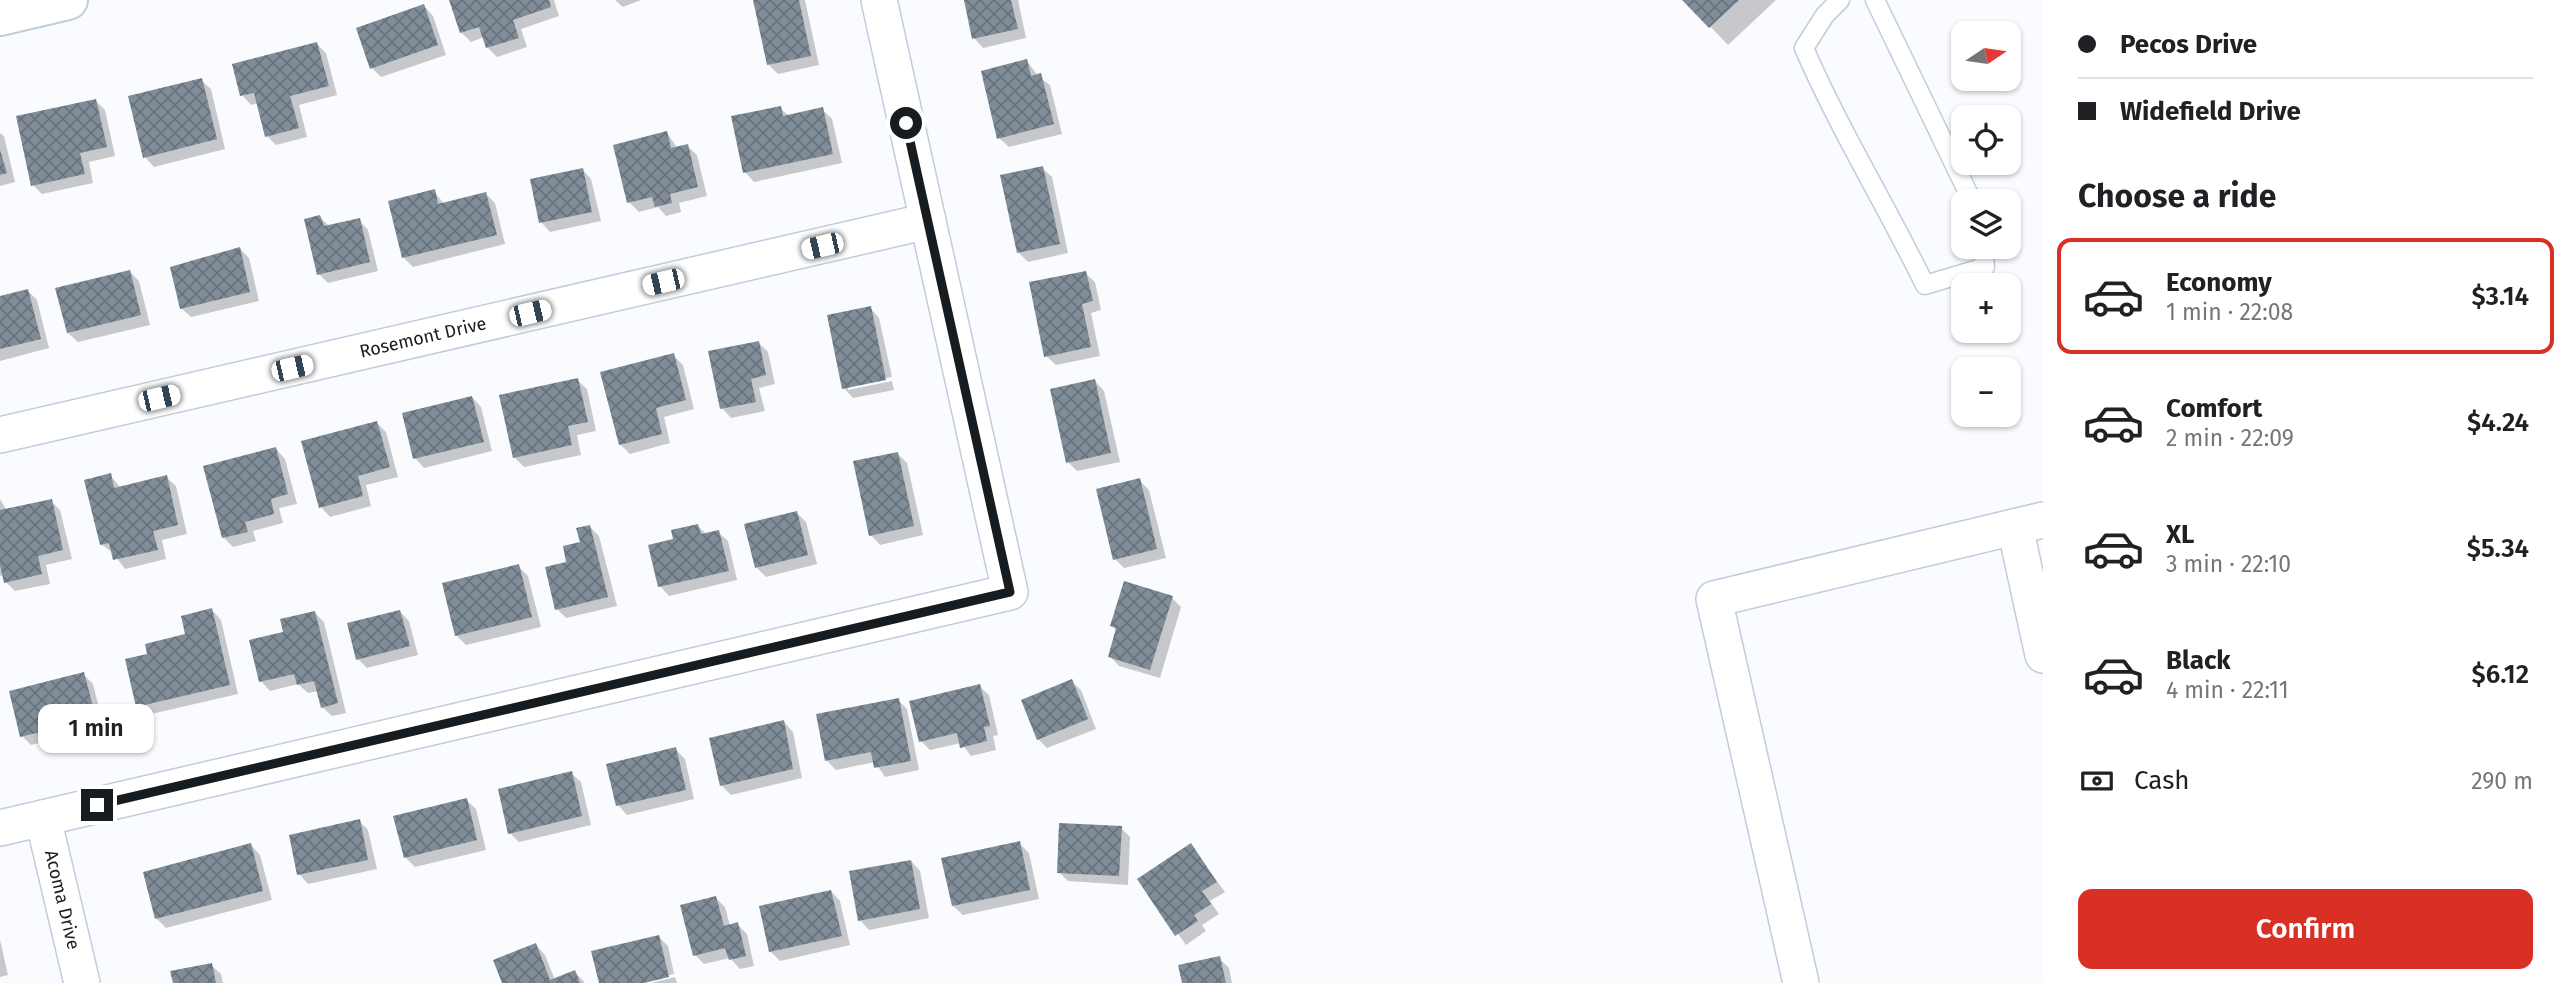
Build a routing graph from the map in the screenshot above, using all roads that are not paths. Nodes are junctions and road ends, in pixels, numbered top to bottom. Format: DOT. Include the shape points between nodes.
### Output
graph roads {
  1 [pos="68,0"];
  2 [pos="879,0"];
  3 [pos="1840,0"];
  4 [pos="1875,0"];
  5 [pos="0,16"];
  6 [pos="1966,189"];
  7 [pos="928,221"];
  8 [pos="1984,259"];
  9 [pos="0,435"];
  10 [pos="2029,523"];
  11 [pos="2043,655"];
  12 [pos="43,818"];
  13 [pos="0,828"];
  14 [pos="82,983"];
  15 [pos="1801,983"];
  1 -- 5 [label="main road"];
  2 -- 7 [label="street"];
  3 -- 8 [label="lane" via="1804,48 1925,285 1985,267"];
  4 -- 6 [label="lane"];
  7 -- 9 [label="street, Rosemont Drive"];
  7 -- 12 [label="street" via="1010,592"];
  10 -- 11 [label="street"];
  10 -- 15 [label="street" via="1714,599"];
  12 -- 13 [label="street"];
  12 -- 14 [label="street, Acoma Drive"];
}
